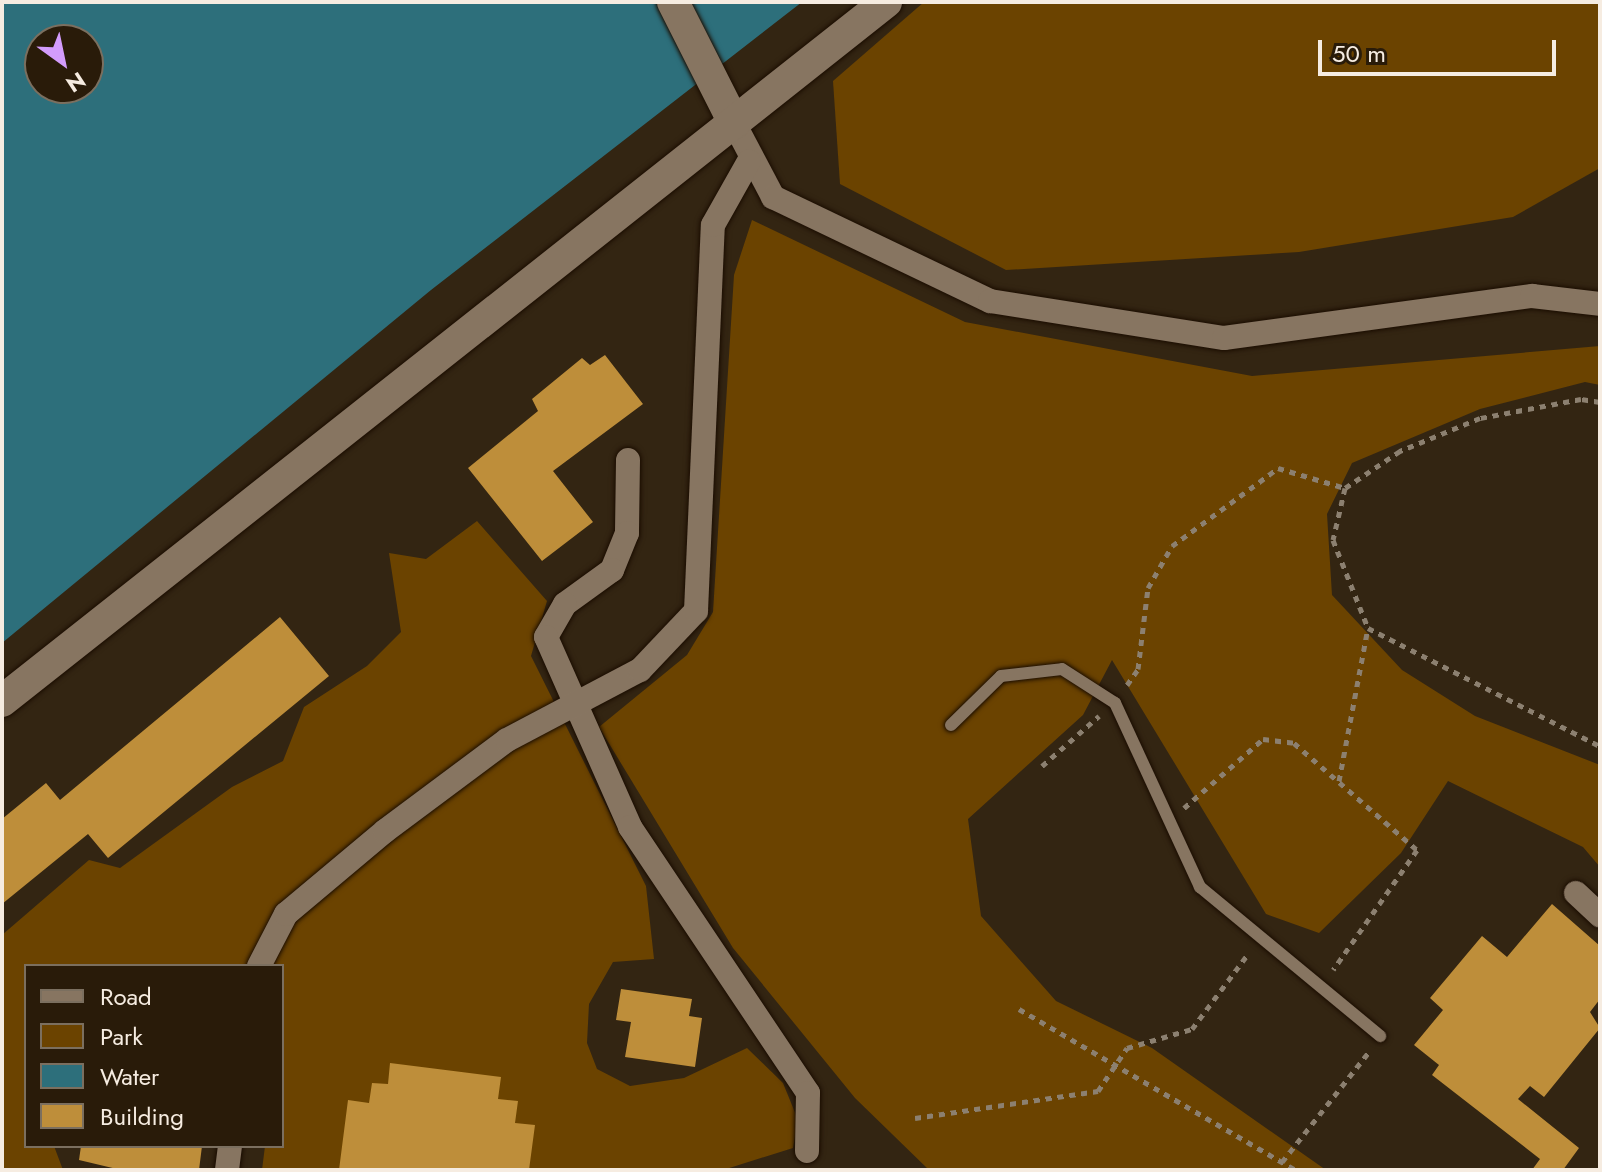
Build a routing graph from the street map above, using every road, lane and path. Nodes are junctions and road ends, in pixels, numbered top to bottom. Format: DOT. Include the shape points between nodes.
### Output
graph roads {
  1 [pos="673,2"];
  2 [pos="886,2"];
  3 [pos="734,123"];
  4 [pos="749,161"];
  5 [pos="1600,304"];
  6 [pos="1600,402"];
  7 [pos="628,460"];
  8 [pos="1345,488"];
  9 [pos="1368,628"];
  10 [pos="2,701"];
  11 [pos="1115,703"];
  12 [pos="572,706"];
  13 [pos="951,725"];
  14 [pos="1600,746"];
  15 [pos="1042,766"];
  16 [pos="1339,782"];
  17 [pos="1169,818"];
  18 [pos="1576,893"];
  19 [pos="1600,915"];
  20 [pos="1261,937"];
  21 [pos="260,964"];
  22 [pos="1321,987"];
  23 [pos="1019,1009"];
  24 [pos="1380,1036"];
  25 [pos="1119,1067"];
  26 [pos="915,1118"];
  27 [pos="230,1148"];
  28 [pos="807,1151"];
  29 [pos="1282,1162"];
  30 [pos="227,1170"];
  31 [pos="1296,1170"];
  1 -- 3 [label="street"];
  2 -- 3 [label="street"];
  3 -- 4 [label="street"];
  3 -- 10 [label="street"];
  4 -- 5 [label="street" via="773,197 990,301 1224,338 1532,296"];
  4 -- 12 [label="street" via="713,225 696,611 640,670"];
  6 -- 8 [label="path" via="1480,418 1400,451"];
  7 -- 12 [label="street" via="627,533 612,570 565,604 546,637"];
  8 -- 9 [label="path" via="1333,540"];
  8 -- 11 [label="path" via="1278,468 1172,546 1148,588 1138,669"];
  9 -- 14 [label="path"];
  9 -- 16 [label="path"];
  11 -- 13 [label="lane" via="1062,669 1001,676"];
  11 -- 15 [label="path"];
  11 -- 17 [label="lane"];
  12 -- 21 [label="street" via="507,740 385,831 286,914"];
  12 -- 28 [label="street" via="630,827 808,1093"];
  16 -- 17 [label="path" via="1294,743 1263,739"];
  16 -- 22 [label="path" via="1417,850"];
  17 -- 20 [label="lane" via="1200,887"];
  18 -- 19 [label="street"];
  20 -- 22 [label="lane"];
  20 -- 25 [label="path" via="1192,1029 1127,1048"];
  22 -- 24 [label="lane"];
  23 -- 25 [label="path"];
  24 -- 29 [label="path"];
  25 -- 26 [label="path" via="1098,1091"];
  25 -- 29 [label="path"];
  27 -- 30 [label="street"];
  29 -- 31 [label="path"];
}
